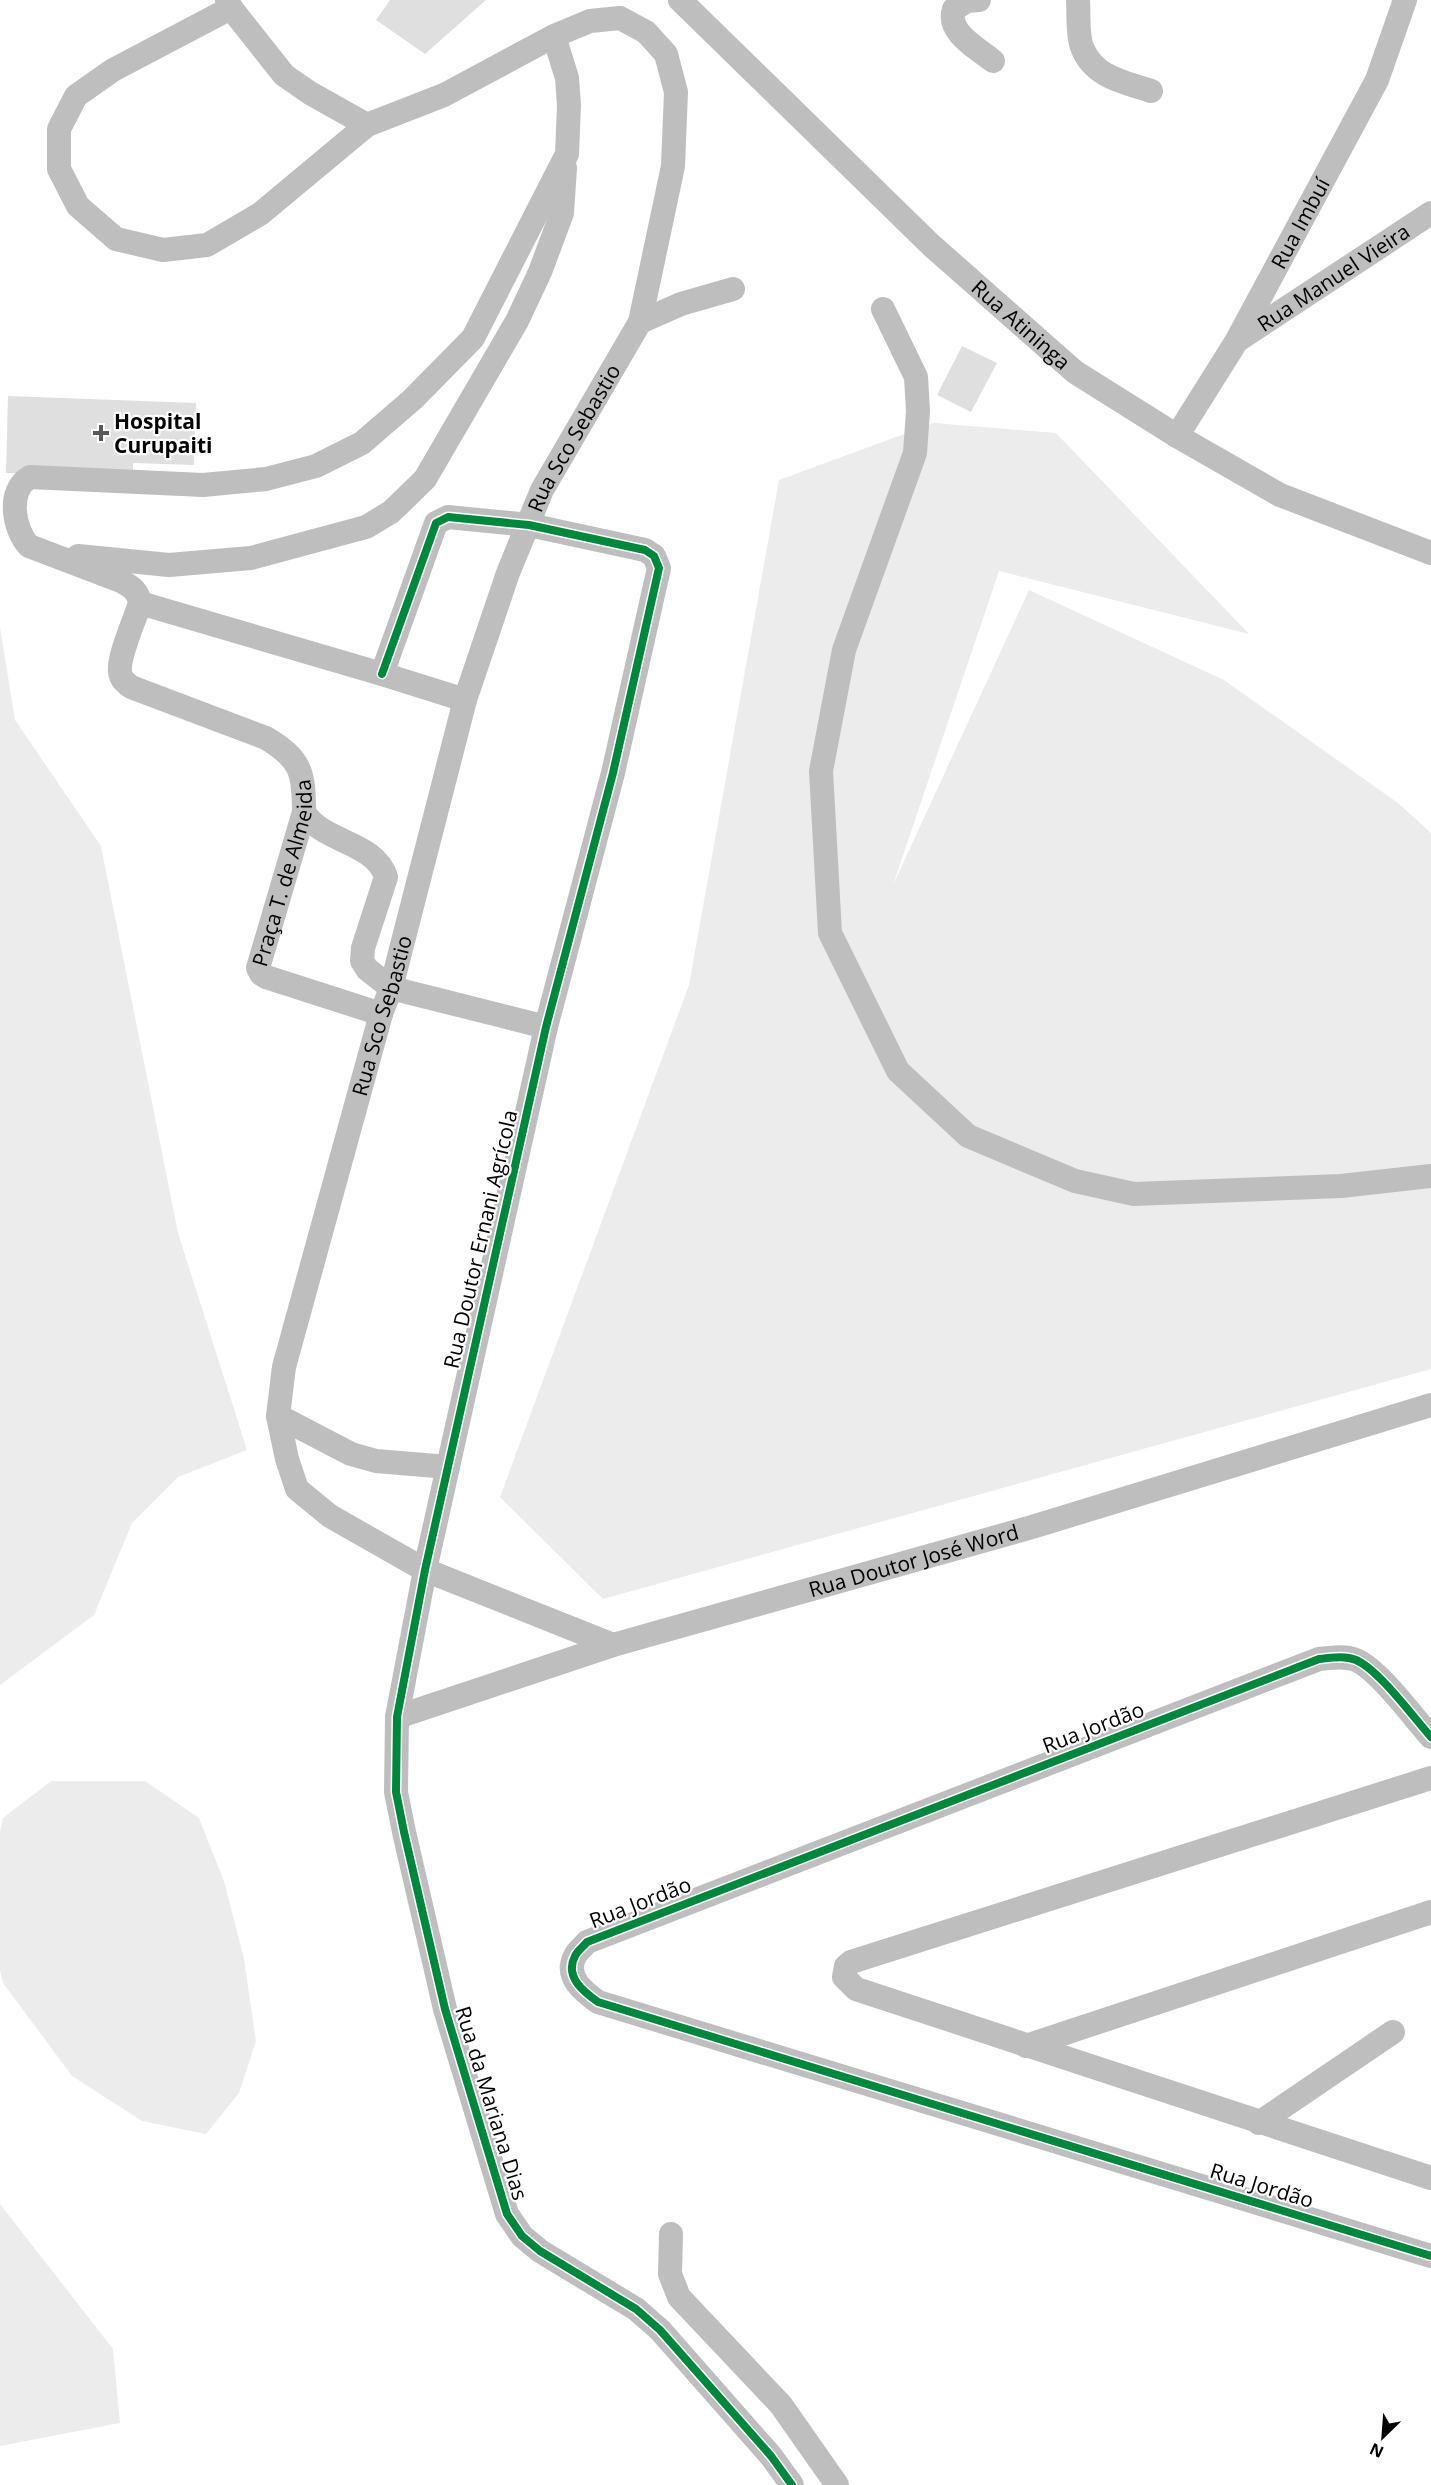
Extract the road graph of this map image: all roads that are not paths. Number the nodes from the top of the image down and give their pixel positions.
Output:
1 (680, 0) edge
2 (979, 0) edge
3 (1078, 0) edge
4 (1405, 0) edge
5 (229, 4) edge
6 (554, 36) junction
7 (993, 61) dead end
8 (1151, 90) dead end
9 (367, 125) junction
10 (567, 154) junction
11 (1431, 213) edge
12 (733, 289) dead end
13 (883, 309) dead end
14 (640, 322) junction
15 (1236, 342) junction
16 (1177, 436) junction
17 (529, 525) junction
18 (40, 552) junction
19 (1431, 553) edge
20 (140, 603) junction
21 (382, 674) junction
22 (465, 700) junction
23 (304, 812) junction
24 (391, 988) junction
25 (381, 1014) junction
26 (546, 1027) junction
27 (1431, 1176) edge
28 (1431, 1406) edge
29 (278, 1416) junction
30 (448, 1467) junction
31 (425, 1570) junction
32 (613, 1645) junction
33 (397, 1717) junction
34 (1431, 1737) edge
35 (1431, 1778) edge
36 (1431, 1912) edge
37 (1393, 2032) dead end
38 (1026, 2046) junction
39 (1259, 2122) junction
40 (1431, 2178) edge
41 (671, 2234) dead end
42 (1431, 2256) edge
43 (792, 2485) edge
44 (837, 2485) edge

1 - 16 street, Rua Atininga
2 - 7 street
3 - 8 street
4 - 15 street, Rua Imbuí
5 - 9 street
5 - 9 street, Rua Sco Sebastio
6 - 9 street, Rua Sco Sebastio
6 - 10 street
6 - 14 street, Rua Sco Sebastio
10 - 18 street
10 - 18 street
11 - 15 street, Rua Manuel Vieira
12 - 14 street
13 - 27 street
14 - 17 street, Rua Sco Sebastio
15 - 16 street, Rua Imbuí
16 - 19 street, Rua Atininga
17 - 21 street
17 - 22 street, Rua Sco Sebastio
17 - 26 street, Rua Doutor Ernani Agrícola
18 - 20 street
20 - 21 street
20 - 23 street, Praça T. de Almeida
21 - 22 street
22 - 24 street, Rua Sco Sebastio
23 - 24 street
23 - 25 street, Praça T. de Almeida
24 - 25 street, Rua Sco Sebastio
24 - 26 street
25 - 29 street, Rua Sco Sebastio
26 - 30 street, Rua Doutor Ernani Agrícola
28 - 32 street, Rua Doutor José Word
29 - 30 street
29 - 31 street, Rua Sco Sebastio
30 - 31 street, Rua Doutor Ernani Agrícola
31 - 32 street, Rua Sco Sebastio
31 - 33 street, Rua Doutor Ernani Agrícola
32 - 33 street, Rua Doutor José Word
33 - 43 street, Rua da Mariana Dias
34 - 42 street, Rua Jordão
35 - 38 street
36 - 38 street
37 - 39 street
38 - 39 street
39 - 40 street
41 - 44 street

